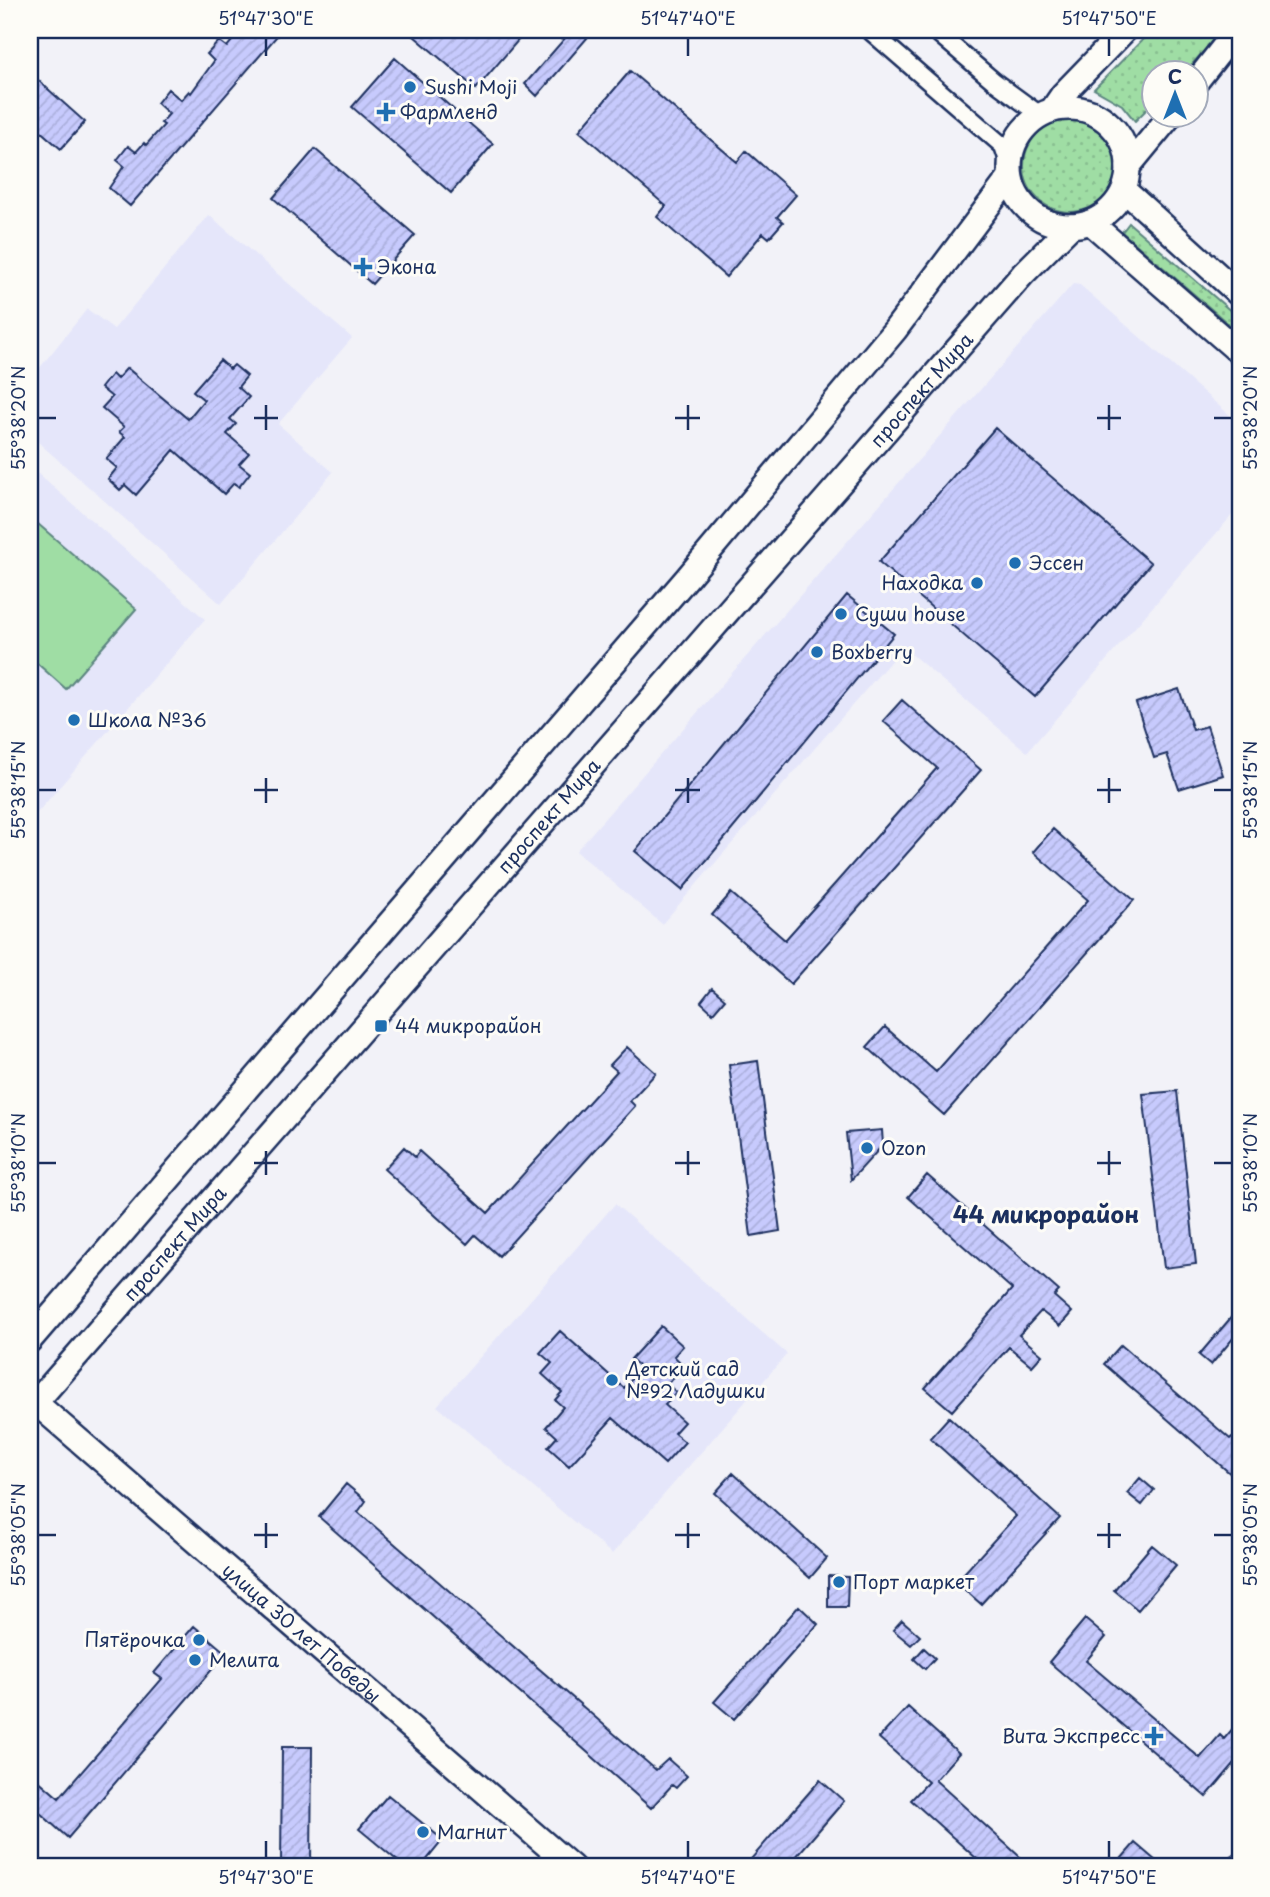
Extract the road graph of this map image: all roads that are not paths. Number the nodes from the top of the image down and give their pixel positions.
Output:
1 (869, 30) edge
2 (934, 30) edge
3 (1125, 30) edge
4 (1237, 30) edge
5 (1210, 64) edge
6 (1046, 113) junction
7 (1160, 130) edge
8 (1010, 171) junction
9 (1126, 178) junction
10 (1080, 224) junction
11 (1240, 295) edge
12 (1240, 353) edge
13 (30, 1340) edge
14 (32, 1403) edge
15 (572, 1867) edge

1 - 8 street
2 - 6 street
3 - 6 street
4 - 5 street
6 - 8 street
6 - 9 street
7 - 9 street
8 - 10 street
8 - 13 street
9 - 10 street
9 - 11 street
10 - 12 street
10 - 14 street, проспект Мира
14 - 15 street, улица 30 лет Победы

